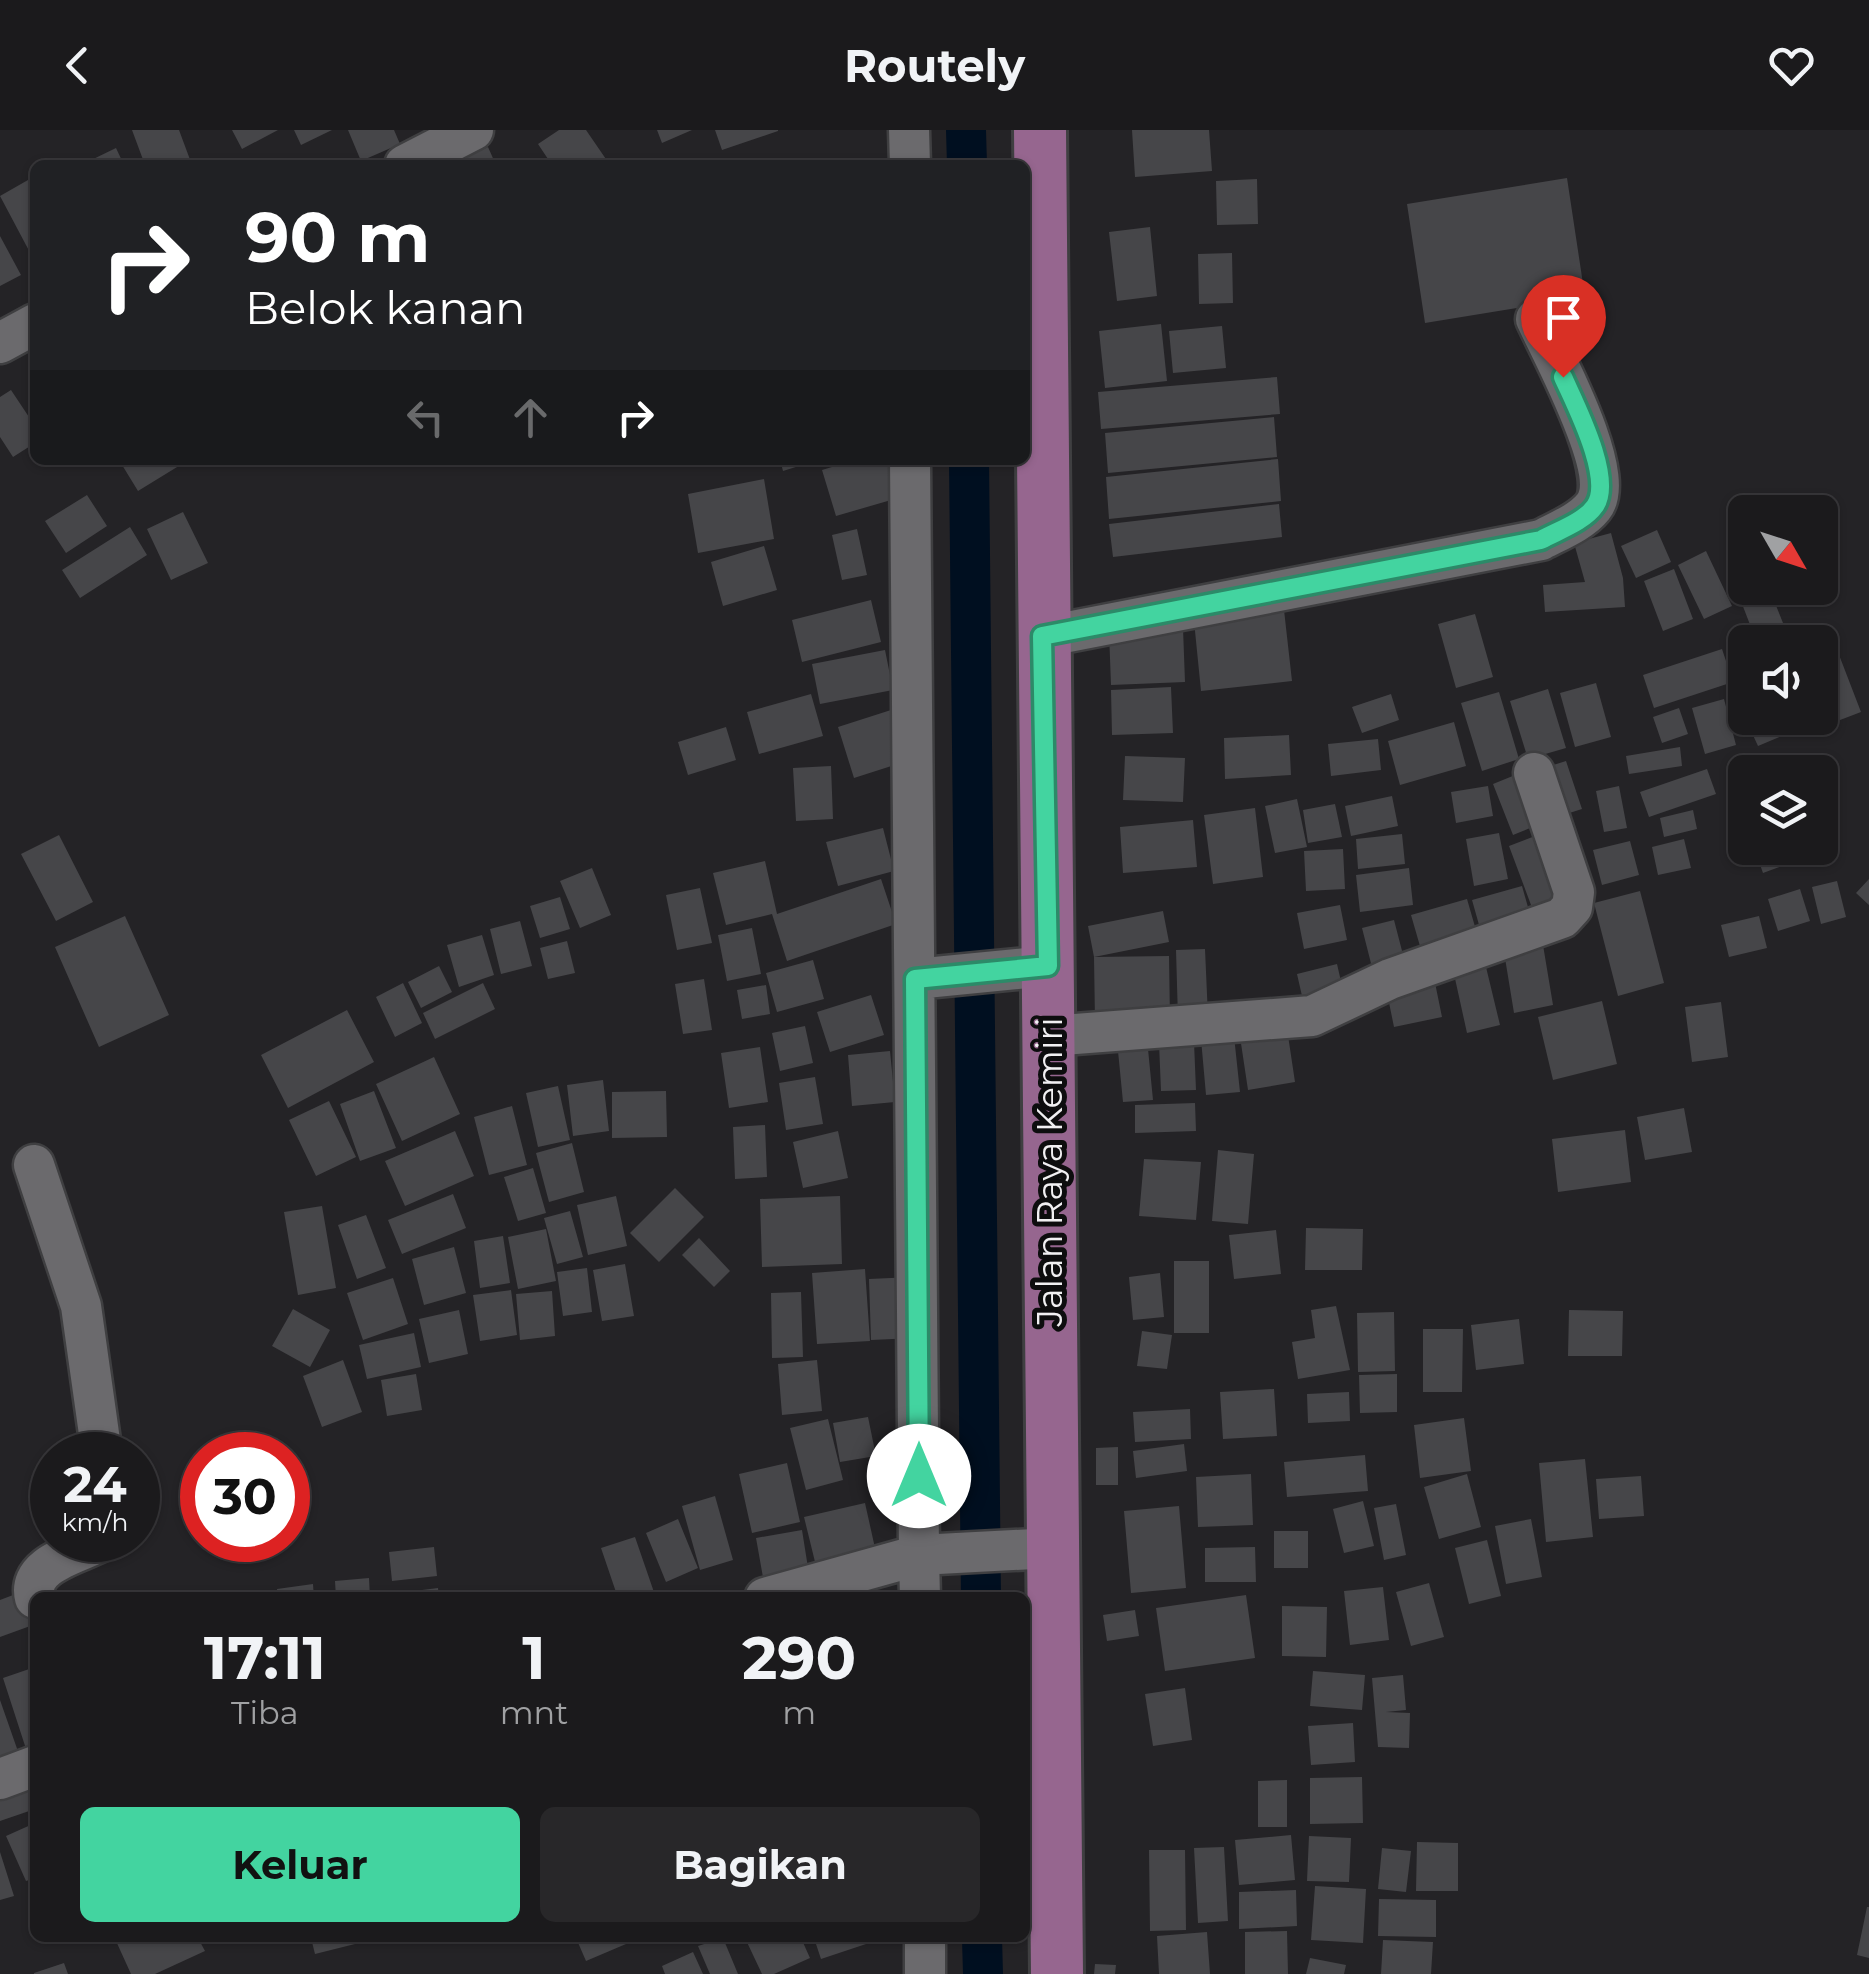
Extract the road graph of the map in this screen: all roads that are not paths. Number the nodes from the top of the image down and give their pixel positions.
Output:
1 (473, 130) edge
2 (909, 130) edge
3 (1040, 130) edge
4 (414, 150) edge
5 (910, 160) edge
6 (1536, 319) dead end
7 (30, 327) edge
8 (0, 343) edge
9 (910, 465) edge
10 (1042, 636) junction
11 (1534, 772) dead end
12 (1033, 969) junction
13 (920, 979) junction
14 (1049, 1036) junction
15 (34, 1165) dead end
16 (99, 1432) edge
17 (1037, 1549) junction
18 (926, 1554) junction
19 (61, 1562) edge
20 (35, 1592) edge
21 (787, 1592) edge
22 (921, 1592) edge
23 (30, 1768) edge
24 (0, 1779) edge
25 (924, 1942) edge
26 (925, 1974) edge
27 (1056, 1974) edge

1 - 4 street
2 - 5 street
3 - 10 main road, Jalan Raya Kemiri
6 - 10 street
7 - 8 street
9 - 13 street
10 - 12 main road, Jalan Raya Kemiri
11 - 14 street
12 - 13 street
12 - 14 main road, Jalan Raya Kemiri
13 - 18 street
14 - 17 main road, Jalan Raya Kemiri
15 - 16 street
17 - 18 street
17 - 27 main road, Jalan Raya Kemiri
18 - 21 street
18 - 22 street
19 - 20 street
23 - 24 street
25 - 26 street

